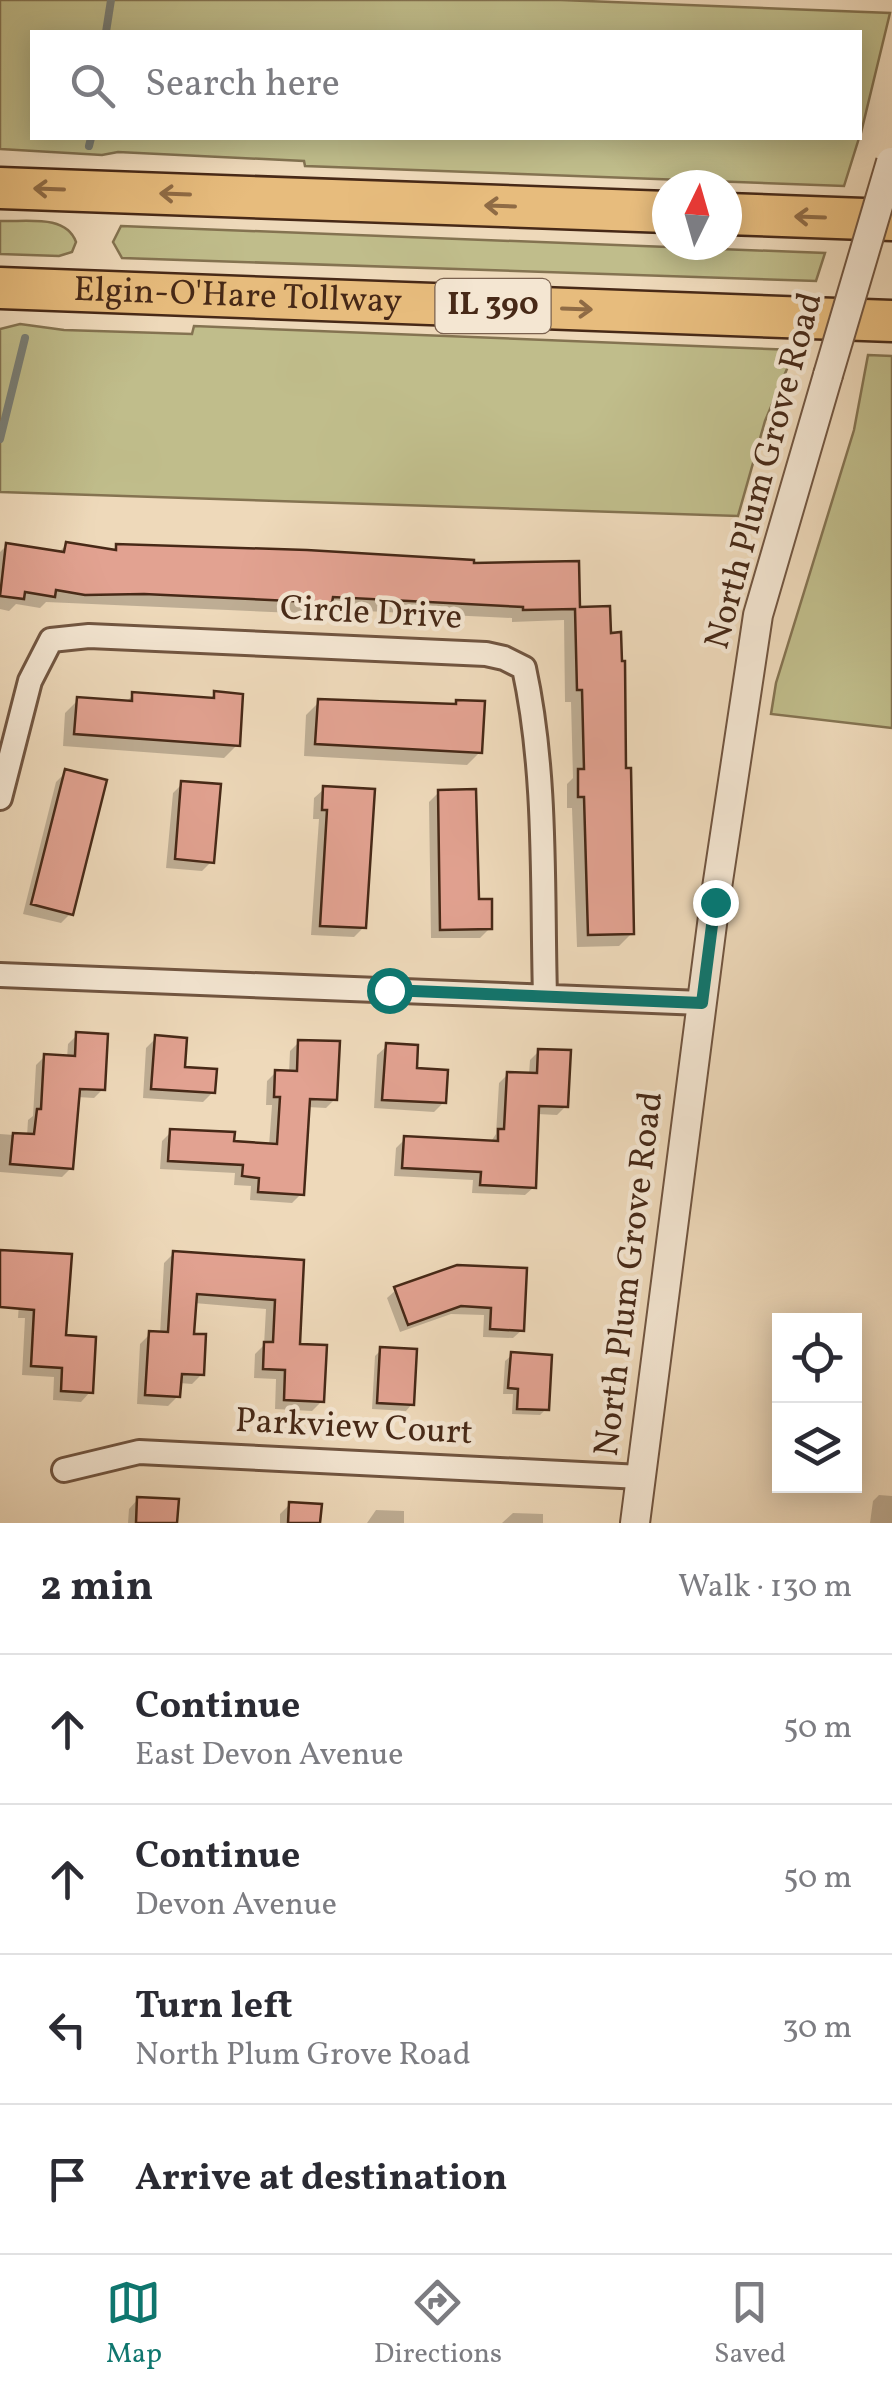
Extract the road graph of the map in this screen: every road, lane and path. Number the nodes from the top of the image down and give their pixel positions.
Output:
1 (891, 160) edge
2 (0, 188) edge
3 (652, 211) edge
4 (742, 215) edge
5 (892, 220) edge
6 (0, 288) edge
7 (892, 322) edge
8 (0, 798) edge
9 (0, 975) edge
10 (545, 996) junction
11 (702, 1003) junction
12 (64, 1470) dead end
13 (642, 1477) junction
14 (636, 1523) edge

1 - 11 street, North Plum Grove Road, bridge
3 -> 2 highway
5 -> 4 highway
6 -> 7 highway, Elgin-O'Hare Tollway / IL 390
8 - 10 street, Circle Drive
9 - 10 street
10 - 11 street
11 - 13 street, North Plum Grove Road
12 - 13 street, Parkview Court
13 - 14 street, North Plum Grove Road

